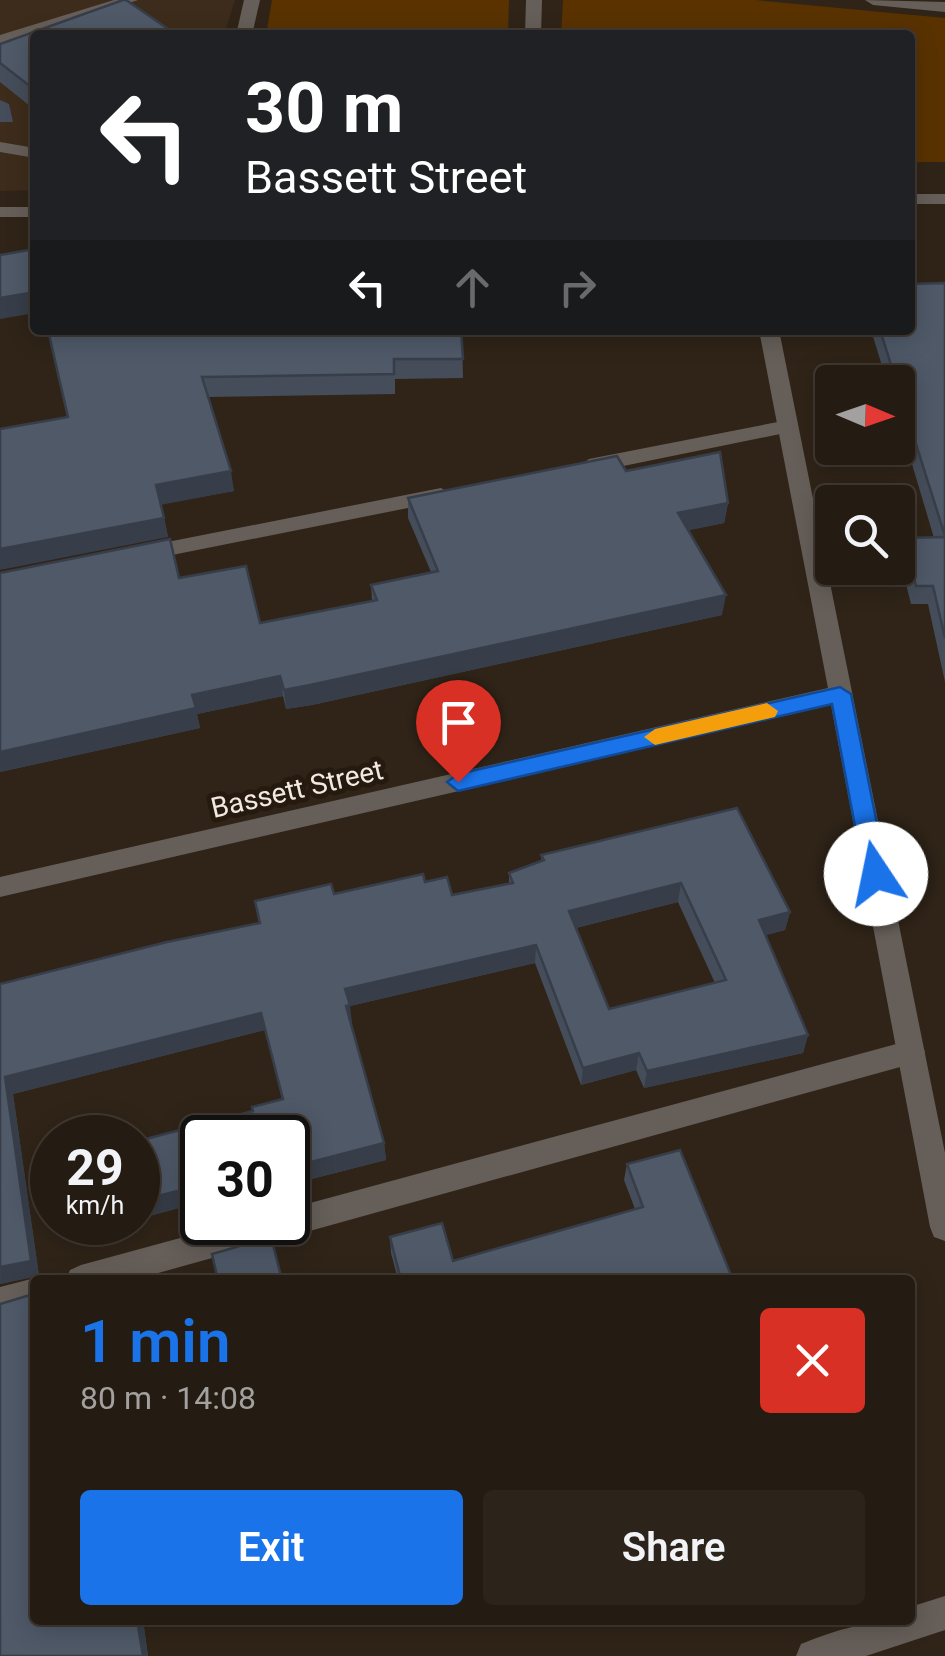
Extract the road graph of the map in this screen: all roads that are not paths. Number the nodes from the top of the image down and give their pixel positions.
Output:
1 (130, 0) edge
2 (252, 0) edge
3 (534, 0) edge
4 (873, 0) edge
5 (945, 7) edge
6 (32, 30) edge
7 (245, 30) edge
8 (533, 30) edge
9 (30, 31) edge
10 (0, 40) edge
11 (945, 199) edge
12 (915, 200) edge
13 (0, 212) edge
14 (30, 212) edge
15 (770, 335) edge
16 (788, 426) junction
17 (576, 468) edge
18 (461, 491) edge
19 (115, 559) edge
20 (840, 694) junction
21 (0, 888) edge
22 (911, 1052) junction
23 (945, 1226) edge
24 (99, 1275) edge
25 (30, 1293) edge
26 (0, 1302) edge
27 (945, 1613) edge
28 (915, 1623) edge
29 (908, 1625) edge
30 (813, 1656) edge

1 - 6 street
2 - 7 street
3 - 8 street
4 - 5 street
9 - 10 street
11 - 12 street
13 - 14 street
15 - 16 street
16 - 17 street
16 - 20 street
18 - 19 street
20 - 21 street, Bassett Street
20 - 22 street
22 - 23 street
22 - 24 street
25 - 26 street
27 - 28 street
29 - 30 street

